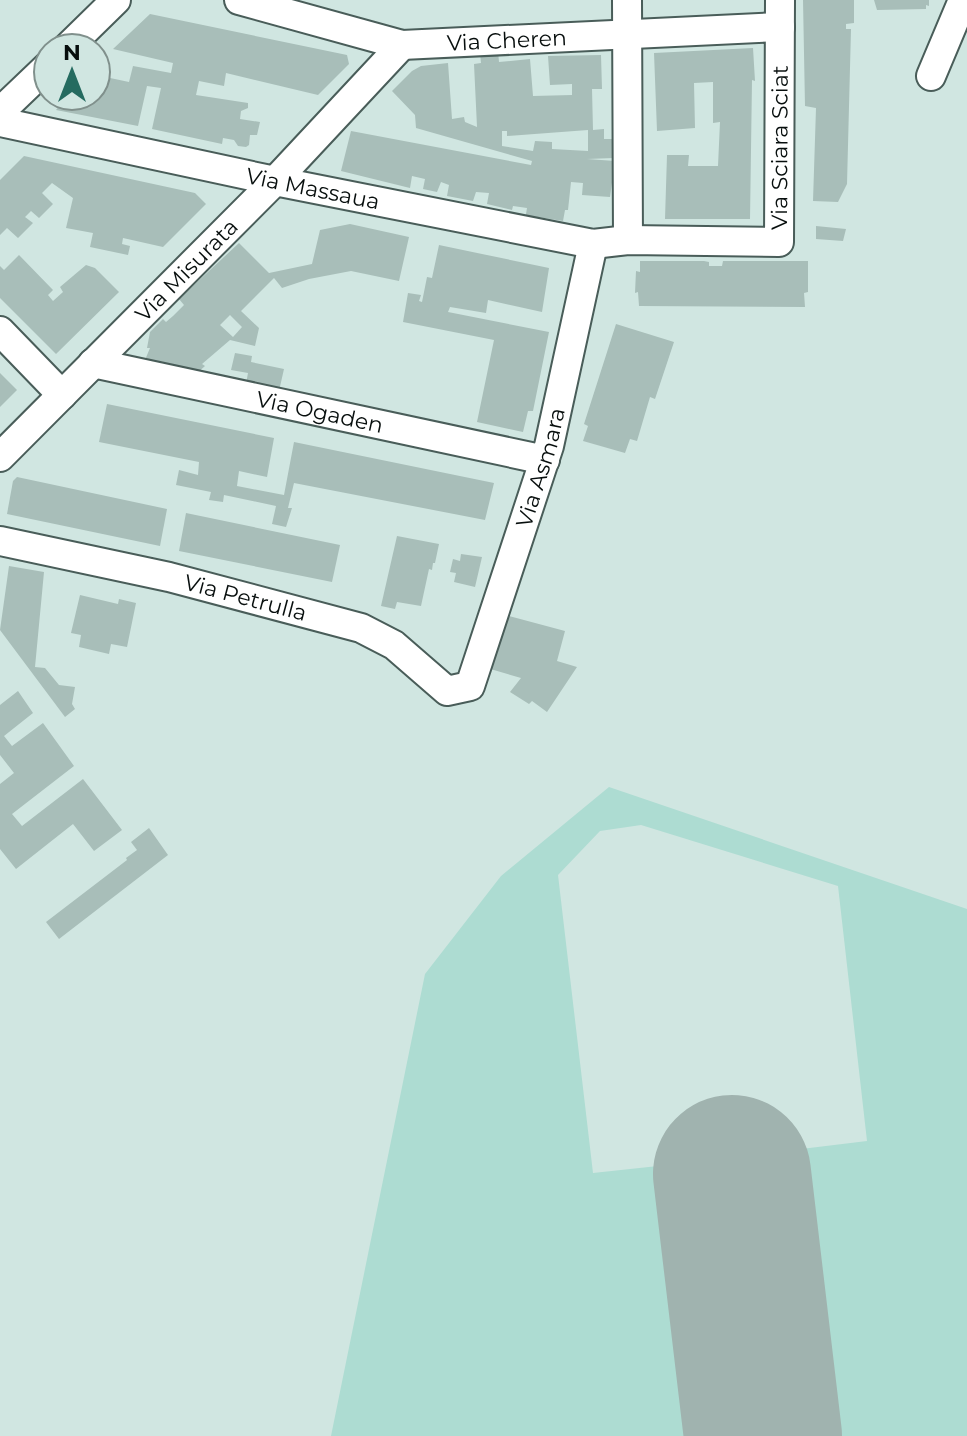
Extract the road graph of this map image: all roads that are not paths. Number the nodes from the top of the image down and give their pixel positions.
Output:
1 (116, 0) edge
2 (239, 0) edge
3 (627, 0) edge
4 (963, 0) edge
5 (780, 14) edge
6 (83, 32) edge
7 (627, 35) junction
8 (402, 45) junction
9 (931, 76) dead end
10 (32, 81) edge
11 (0, 112) edge
12 (0, 122) edge
13 (275, 181) junction
14 (628, 240) junction
15 (593, 244) junction
16 (0, 331) edge
17 (93, 363) junction
18 (62, 395) junction
19 (0, 457) edge
20 (545, 460) junction
21 (0, 541) edge
22 (470, 686) joint

1 - 6 street
2 - 8 street, Via Cheren
3 - 7 street
4 - 9 street
5 - 7 street, Via Cheren
5 - 14 street, Via Sciara Sciat
7 - 8 street, Via Cheren
7 - 14 street
8 - 13 street, Via Misurata
10 - 11 street
12 - 13 street, Via Massaua
13 - 15 street, Via Massaua
13 - 17 street, Via Misurata
14 - 15 street, Via Massaua
15 - 20 street, Via Asmara
16 - 18 street
17 - 18 street, Via Misurata
17 - 20 street, Via Ogaden
18 - 19 street, Via Misurata
20 - 22 street, Via Asmara
21 - 22 street, Via Petrulla

